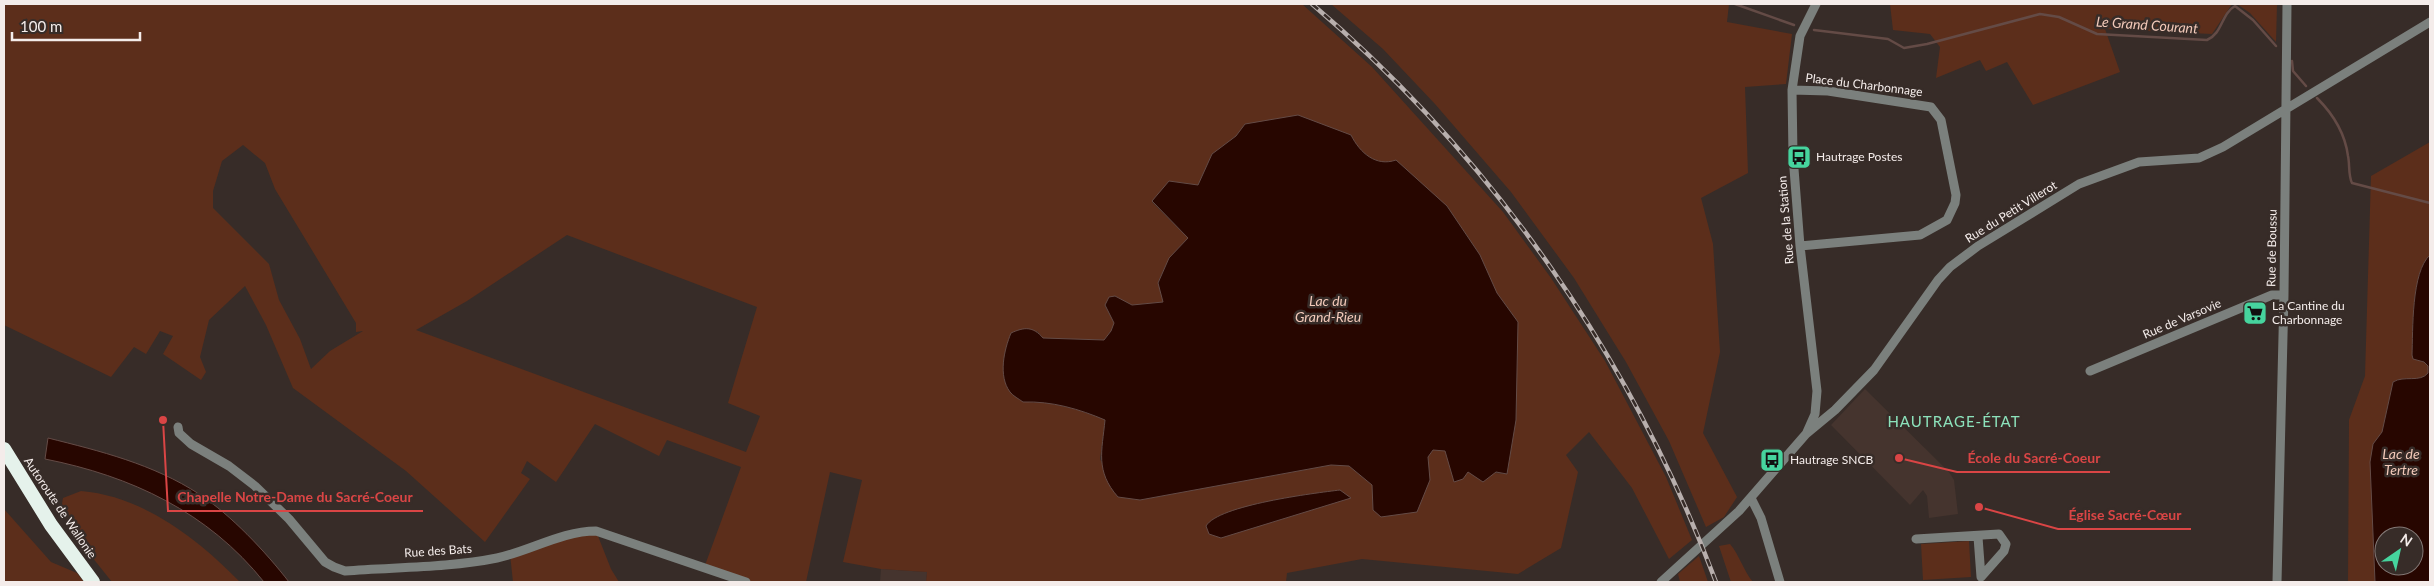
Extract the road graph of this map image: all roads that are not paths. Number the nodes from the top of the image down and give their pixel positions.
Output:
1 (1816, 4) edge
2 (2287, 4) edge
3 (2430, 22) edge
4 (1792, 90) junction
5 (2286, 109) junction
6 (1800, 246) junction
7 (2284, 295) junction
8 (2090, 371) dead end
9 (178, 426) dead end
10 (1806, 434) junction
11 (4, 449) edge
12 (1751, 498) junction
13 (1978, 537) junction
14 (1916, 539) dead end
15 (1981, 580) edge
16 (93, 582) edge
17 (746, 582) edge
18 (1661, 582) edge
19 (1780, 582) edge
20 (2277, 582) edge

1 - 4 street, Rue de la Station
2 - 5 street, Rue de Boussu
3 - 5 street, Rue du Petit Villerot
4 - 6 street, Rue de la Station
4 - 6 street, Place du Charbonnage
5 - 7 street, Rue de Boussu
5 - 10 street, Rue du Petit Villerot
6 - 10 street, Rue de la Station
7 - 8 street, Rue de Varsovie
7 - 20 street, Rue de Boussu
9 - 17 street, Rue des Bats
10 - 12 street, Rue du Petit Villerot
11 - 16 highway, Autoroute de Wallonie
12 - 18 street, Rue du Petit Villerot
12 - 19 street
13 - 14 street
13 - 15 street
13 - 15 street

